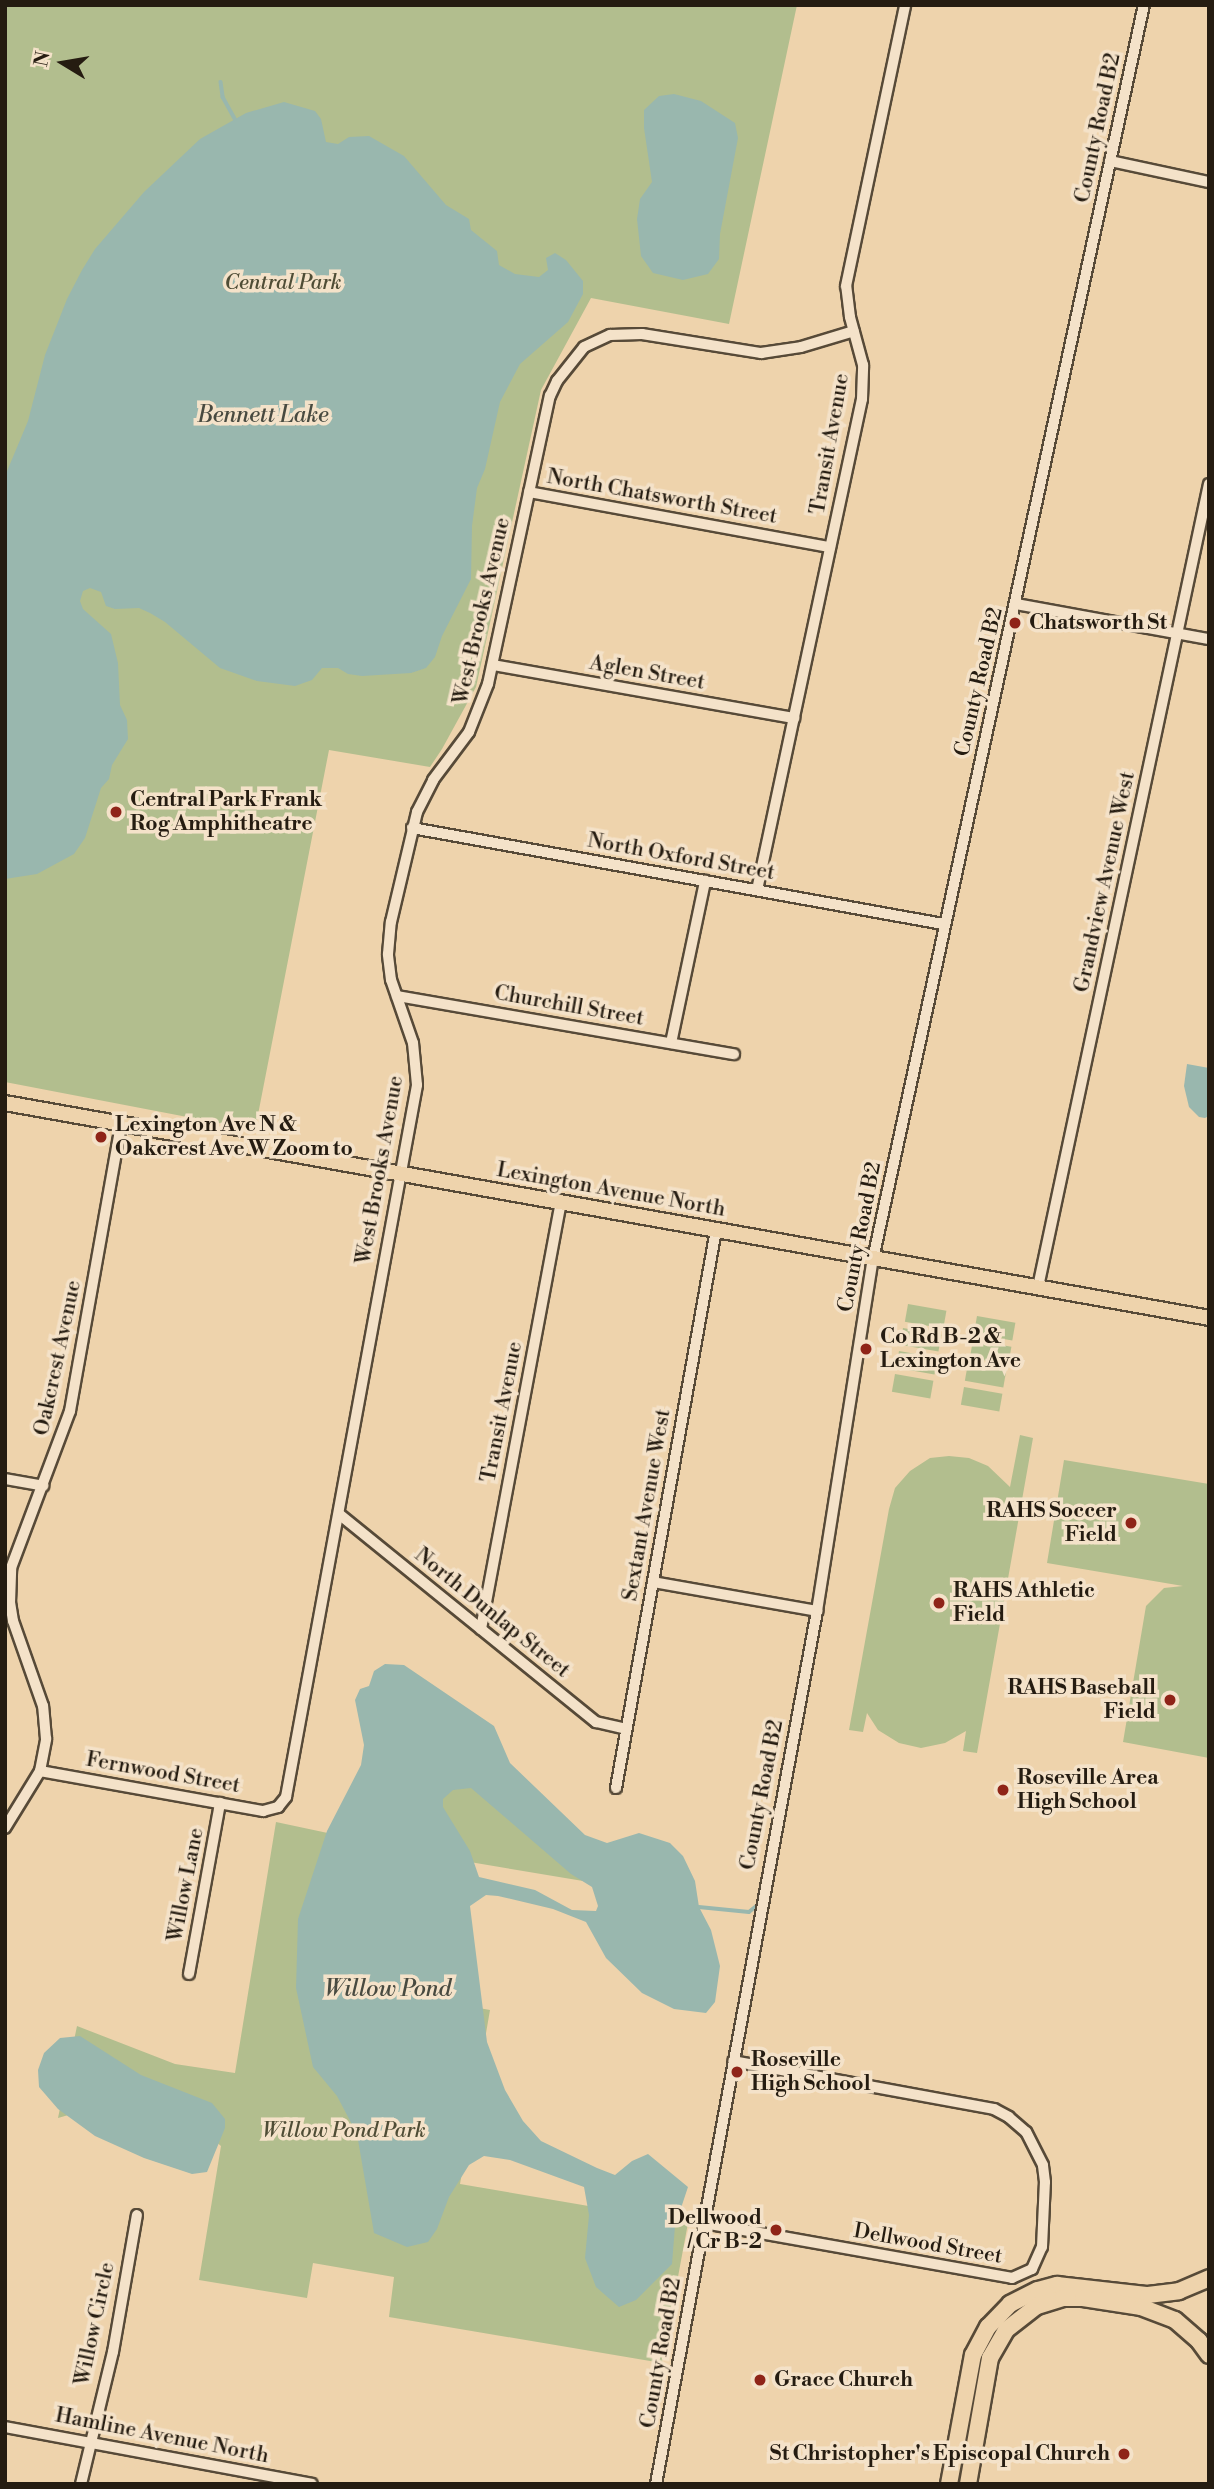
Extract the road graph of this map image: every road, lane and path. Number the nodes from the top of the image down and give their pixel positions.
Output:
1 (905, 5) edge
2 (1144, 5) edge
3 (1111, 161) junction
4 (1209, 182) edge
5 (854, 331) junction
6 (1209, 484) edge
7 (528, 492) junction
8 (830, 547) junction
9 (1016, 604) junction
10 (1177, 634) junction
11 (1209, 639) edge
12 (493, 665) junction
13 (794, 718) junction
14 (412, 828) junction
15 (705, 881) junction
16 (757, 890) junction
17 (943, 924) junction
18 (397, 996) junction
19 (671, 1042) junction
20 (734, 1055) dead end
21 (5, 1103) edge
22 (121, 1125) junction
23 (398, 1173) junction
24 (561, 1202) junction
25 (716, 1230) junction
26 (873, 1259) junction
27 (1038, 1287) junction
28 (1209, 1318) edge
29 (5, 1479) edge
30 (43, 1486) junction
31 (339, 1514) junction
32 (653, 1582) junction
33 (817, 1611) junction
34 (481, 1629) junction
35 (626, 1729) junction
36 (40, 1771) junction
37 (616, 1788) dead end
38 (220, 1803) junction
39 (278, 1807) joint
40 (5, 1828) edge
41 (189, 1975) dead end
42 (733, 2061) junction
43 (137, 2215) dead end
44 (704, 2223) junction
45 (1209, 2278) edge
46 (1209, 2355) edge
47 (5, 2427) edge
48 (89, 2442) junction
49 (81, 2484) edge
50 (312, 2484) edge
51 (656, 2484) edge
52 (949, 2484) edge
53 (968, 2484) edge

1 - 5 street, Transit Avenue
2 - 3 street, County Road B2
3 - 4 street
3 - 9 street, County Road B2
5 - 7 street, West Brooks Avenue
5 - 8 street, Transit Avenue
6 - 10 street, Grandview Avenue West
7 - 8 street, North Chatsworth Street
7 - 12 street, West Brooks Avenue
8 - 13 street, Transit Avenue
9 - 10 street
9 - 17 street, County Road B2
10 - 11 street
10 - 27 street, Grandview Avenue West
12 - 13 street, Aglen Street
12 - 14 street, West Brooks Avenue
13 - 16 street, Transit Avenue
14 - 15 street, North Oxford Street
14 - 18 street, West Brooks Avenue
15 - 16 street, North Oxford Street
15 - 19 street
16 - 17 street, North Oxford Street
17 - 26 street, County Road B2
18 - 19 street, Churchill Street
18 - 23 street, West Brooks Avenue
19 - 20 street, Churchill Street
21 - 22 main road, Lexington Avenue North
22 - 23 main road, Lexington Avenue North
22 - 30 street, Oakcrest Avenue
23 - 24 main road, Lexington Avenue North
23 - 31 street, West Brooks Avenue
24 - 25 main road, Lexington Avenue North
24 - 34 street, Transit Avenue
25 - 26 main road, Lexington Avenue North
25 - 32 street, Sextant Avenue West
26 - 27 main road, Lexington Avenue North
26 - 33 street, County Road B2
27 - 28 main road, Lexington Avenue North
29 - 30 street
30 - 36 street, Oakcrest Avenue
31 - 34 street, North Dunlap Street
31 - 39 street, West Brooks Avenue
32 - 33 street
32 - 35 street, Sextant Avenue West
33 - 42 street, County Road B2
34 - 35 street, North Dunlap Street
35 - 37 street, Sextant Avenue West
36 - 38 street, Fernwood Street
36 - 40 street, Oakcrest Avenue
38 - 39 street, Fernwood Street
38 - 41 street, Willow Lane
42 - 44 street, County Road B2
42 - 44 street, Dellwood Street
43 - 48 street, Willow Circle
44 - 51 street, County Road B2
45 - 52 highway
46 - 53 highway
47 - 48 street, Hamline Avenue North
48 - 49 street
48 - 50 street, Hamline Avenue North

